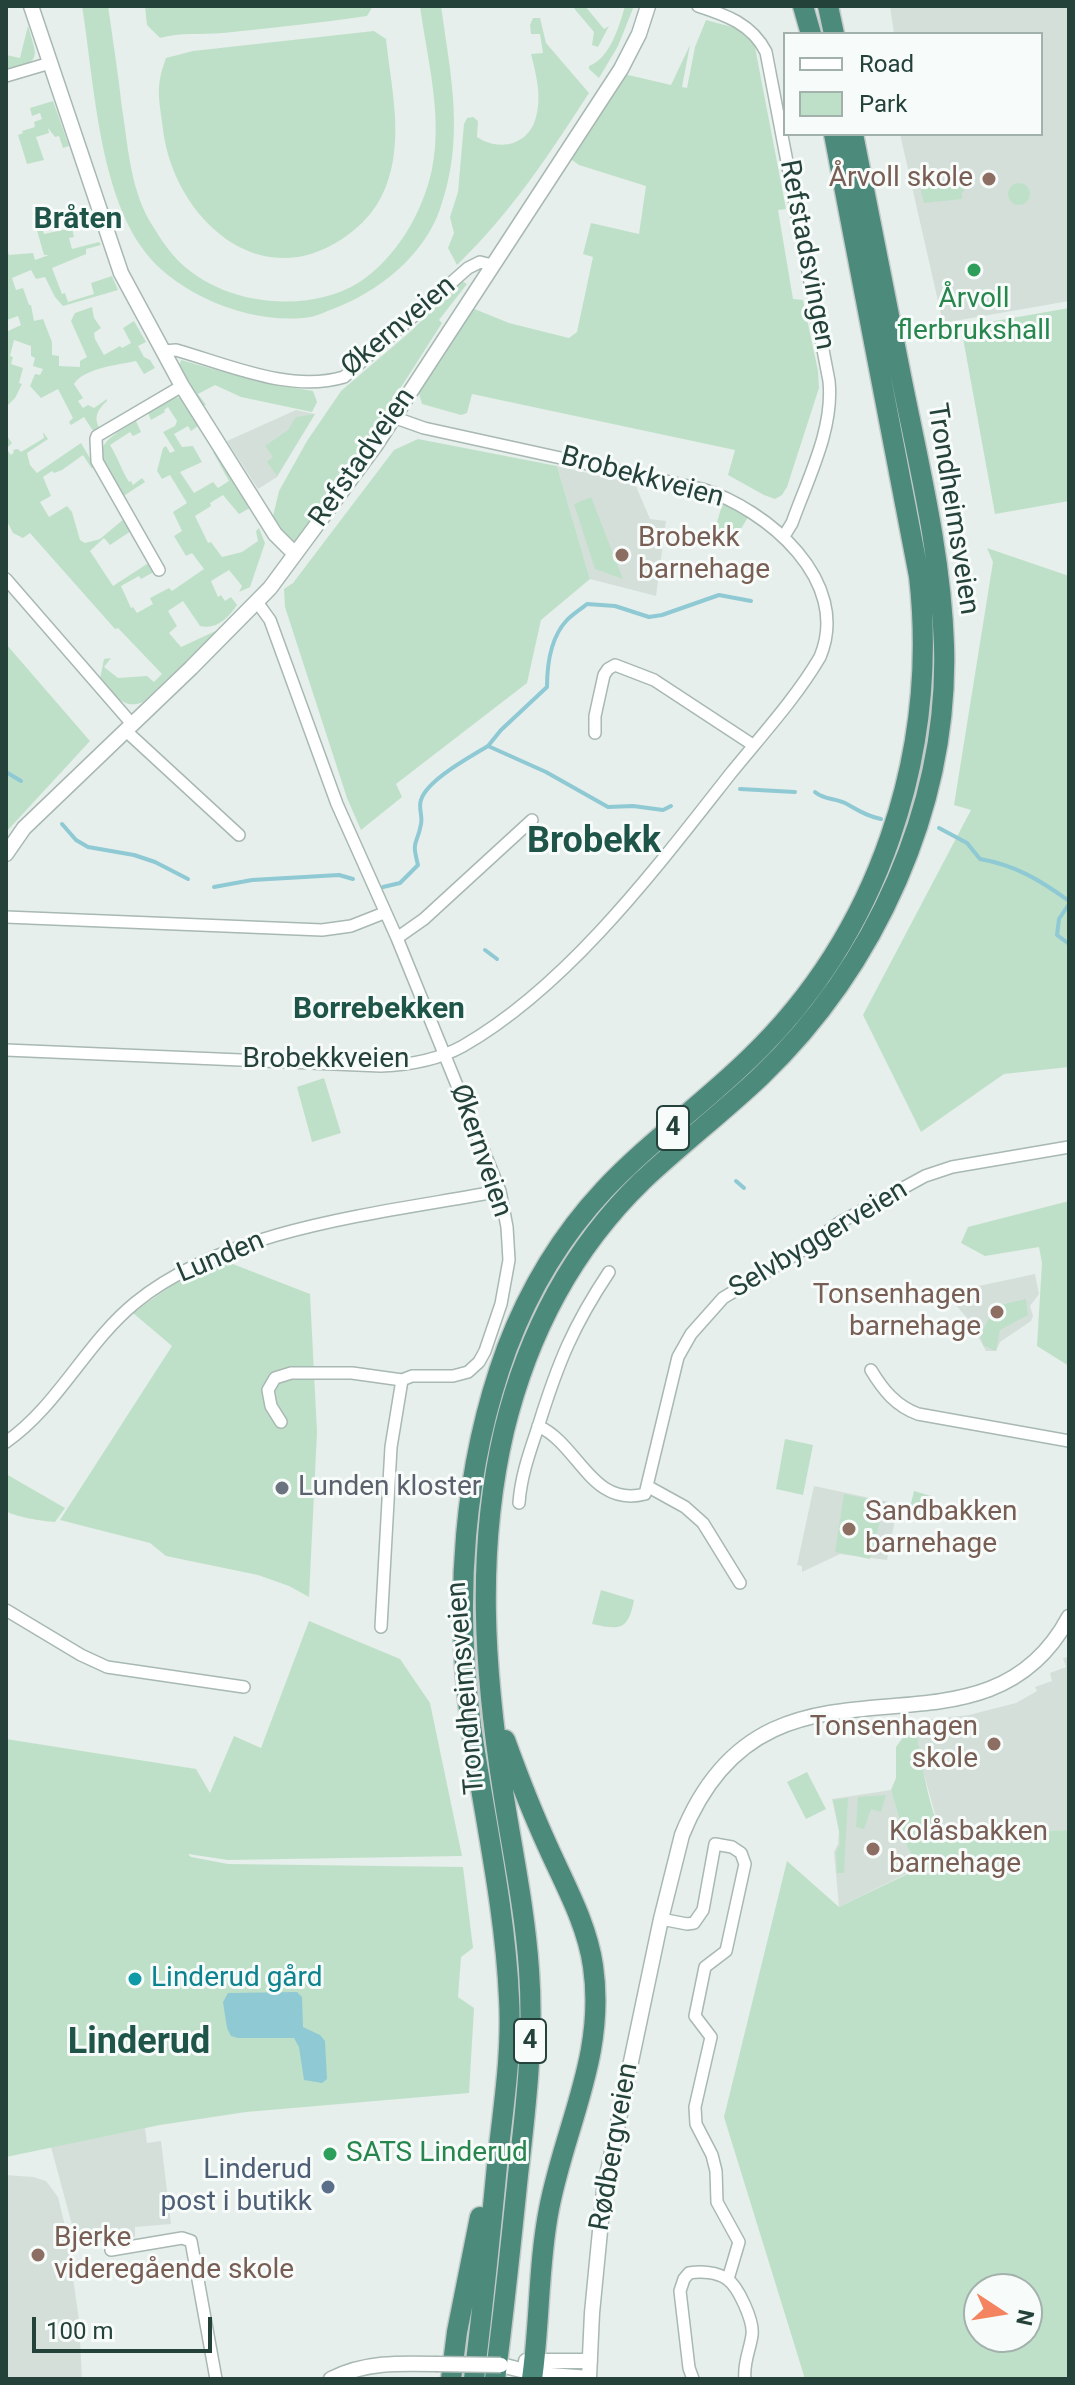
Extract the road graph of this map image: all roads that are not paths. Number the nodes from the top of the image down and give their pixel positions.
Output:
1 (31, 6) edge
2 (648, 6) edge
3 (698, 6) edge
4 (803, 6) edge
5 (810, 6) edge
6 (830, 6) edge
7 (812, 32) edge
8 (813, 32) edge
9 (834, 32) edge
10 (50, 63) junction
11 (6, 76) edge
12 (834, 136) edge
13 (853, 136) edge
14 (492, 265) junction
15 (163, 351) junction
16 (182, 386) junction
17 (393, 417) junction
18 (784, 536) junction
19 (295, 554) junction
20 (159, 570) dead end
21 (6, 579) edge
22 (257, 602) junction
23 (128, 727) junction
24 (595, 733) dead end
25 (753, 745) junction
26 (532, 820) dead end
27 (239, 835) dead end
28 (6, 854) edge
29 (384, 913) junction
30 (6, 917) edge
31 (397, 938) junction
32 (6, 1050) edge
33 (446, 1055) junction
34 (1069, 1147) edge
35 (500, 1191) junction
36 (609, 1272) dead end
37 (871, 1370) dead end
38 (402, 1380) junction
39 (281, 1422) dead end
40 (538, 1426) junction
41 (1069, 1441) edge
42 (6, 1442) edge
43 (647, 1486) junction
44 (519, 1503) dead end
45 (740, 1583) dead end
46 (6, 1610) edge
47 (1069, 1617) edge
48 (381, 1627) dead end
49 (244, 1687) dead end
50 (492, 1704) junction
51 (661, 1919) junction
52 (500, 2144) junction
53 (111, 2250) dead end
54 (728, 2279) junction
55 (590, 2361) junction
56 (527, 2368) edge
57 (498, 2372) edge
58 (589, 2378) edge
59 (216, 2379) edge
60 (331, 2379) edge
61 (451, 2379) edge
62 (474, 2379) edge
63 (693, 2379) edge
64 (745, 2379) edge

1 - 10 street
2 - 14 street, Refstadveien
3 - 18 street, Refstadsvingen
4 - 7 highway
5 - 8 highway
6 - 9 highway
10 - 11 street
10 - 15 street
12 - 52 highway, Trondheimsveien / 4
13 - 50 highway, Trondheimsveien / 4
14 - 15 street, Økernveien
14 - 17 street, Refstadveien
15 - 16 street
16 - 19 street
16 - 20 street
17 - 18 street, Brobekkveien
17 - 19 street, Refstadveien
18 - 25 street, Brobekkveien
19 - 22 street, Refstadveien
21 - 23 street
22 - 23 street, Refstadveien
22 - 29 street, Økernveien
23 - 27 street
23 - 28 street, Refstadveien
24 - 25 street
25 - 33 street, Brobekkveien
26 - 31 street
29 - 30 street
29 - 31 street, Økernveien
31 - 33 street, Økernveien
32 - 33 street, Brobekkveien
33 - 35 street, Økernveien
34 - 43 street, Selvbyggerveien
35 - 38 street, Økernveien
35 - 42 street, Lunden
36 - 40 street
37 - 41 street
38 - 39 street
38 - 48 street
40 - 43 street
40 - 44 street
43 - 45 street
46 - 49 street
47 - 51 street, Rødbergveien
50 - 56 highway
50 - 57 highway, Trondheimsveien / 4
51 - 54 street
51 - 55 street, Rødbergveien
52 - 61 highway
52 - 62 highway, Trondheimsveien / 4
53 - 59 street
54 - 63 street
54 - 64 street
55 - 56 street
55 - 58 street, Rødbergveien
56 - 57 street
56 - 58 street
57 - 60 street, bridge

